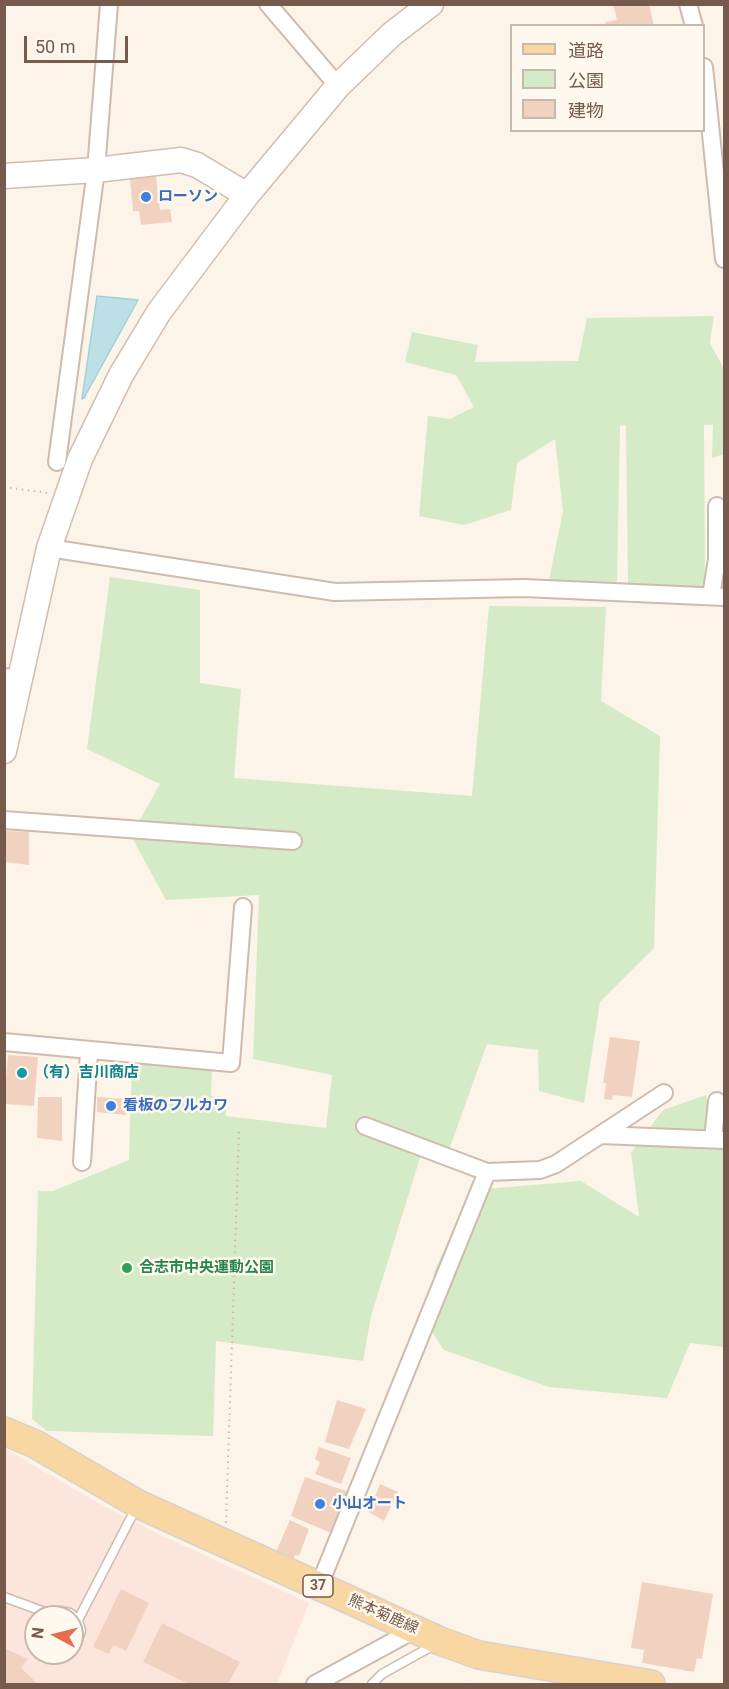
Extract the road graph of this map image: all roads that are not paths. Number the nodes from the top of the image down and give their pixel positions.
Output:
1 (109, 4) edge
2 (268, 4) edge
3 (431, 4) edge
4 (688, 4) edge
5 (693, 24) edge
6 (705, 74) edge
7 (339, 86) junction
8 (96, 170) junction
9 (4, 176) edge
10 (720, 181) edge
11 (247, 195) junction
12 (724, 259) edge
13 (57, 462) road end
14 (717, 506) dead end
15 (49, 548) junction
16 (718, 597) edge
17 (12, 678) edge
18 (4, 751) edge
19 (4, 820) edge
20 (293, 841) dead end
21 (243, 907) dead end
22 (4, 1042) edge
23 (89, 1052) junction
24 (664, 1093) dead end
25 (717, 1101) dead end
26 (365, 1126) dead end
27 (601, 1135) junction
28 (719, 1139) edge
29 (82, 1162) dead end
30 (487, 1172) junction
31 (4, 1431) edge
32 (138, 1504) junction
33 (319, 1586) junction
34 (4, 1597) edge
35 (24, 1605) edge
36 (84, 1608) edge
37 (416, 1629) junction
38 (440, 1641) junction
39 (611, 1681) edge
40 (315, 1684) edge
41 (372, 1684) edge
42 (651, 1684) edge

1 - 8 street
2 - 7 street
3 - 7 street
4 - 5 street
6 - 10 street
7 - 11 street
8 - 9 street
8 - 11 street
8 - 13 street
10 - 12 street
11 - 15 street
14 - 16 street
15 - 16 street
15 - 17 street
17 - 18 street
19 - 20 street
21 - 23 street
22 - 23 street
23 - 29 street
24 - 27 street
25 - 28 street
26 - 30 street
27 - 28 street
27 - 30 street
30 - 33 street
31 - 32 main road, 熊本菊鹿線 / 37
32 - 33 main road, 熊本菊鹿線 / 37
32 - 36 lane
33 - 37 main road, 熊本菊鹿線 / 37
34 - 35 lane
37 - 38 main road, 熊本菊鹿線 / 37
37 - 40 street
38 - 39 main road, 熊本菊鹿線 / 37
38 - 41 lane
39 - 42 main road, 熊本菊鹿線 / 37

